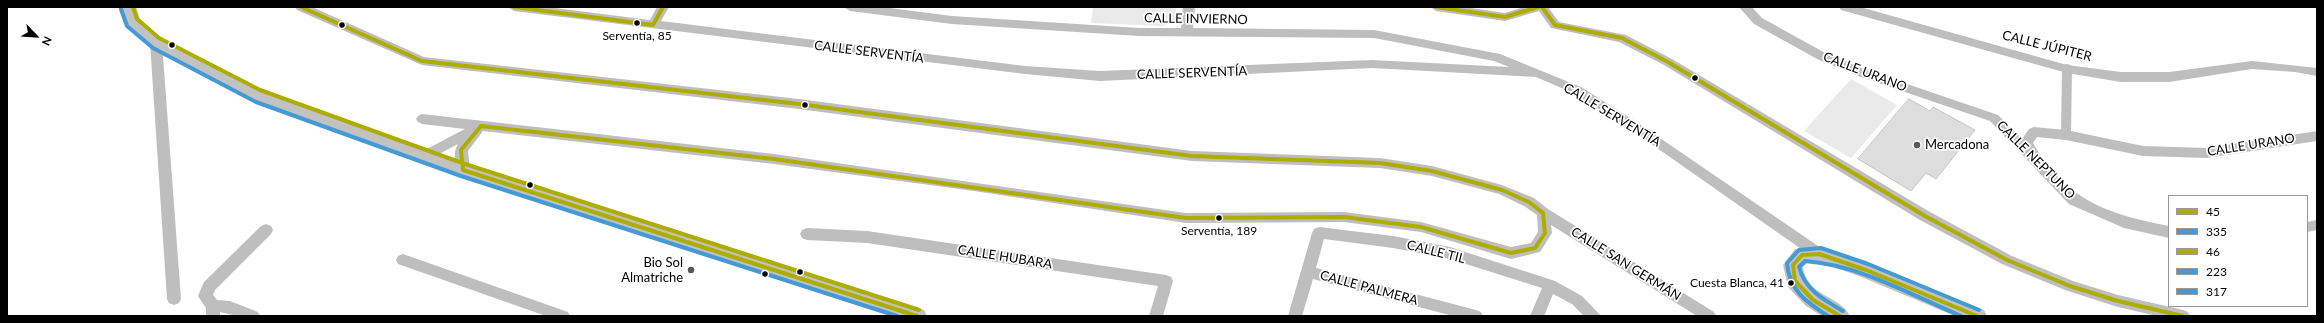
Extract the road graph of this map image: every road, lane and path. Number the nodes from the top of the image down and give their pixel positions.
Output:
1 (127, 7) edge
2 (301, 7) edge
3 (514, 7) edge
4 (663, 7) edge
5 (850, 7) edge
6 (1189, 7) edge
7 (1436, 7) edge
8 (1538, 7) edge
9 (1542, 7) edge
10 (1744, 7) edge
11 (1845, 7) edge
12 (653, 25) junction
13 (1186, 34) junction
14 (156, 43) junction
15 (2067, 69) junction
16 (2317, 72) edge
17 (1537, 73) junction
18 (1994, 118) joint
19 (422, 119) dead end
20 (481, 126) junction
21 (2066, 134) junction
22 (2317, 136) edge
23 (424, 157) junction
24 (2035, 159) junction
25 (463, 170) junction
26 (1543, 213) junction
27 (266, 230) dead end
28 (2168, 232) edge
29 (807, 234) dead end
30 (1819, 254) junction
31 (403, 260) dead end
32 (1308, 272) junction
33 (1550, 285) junction
34 (174, 299) dead end
35 (213, 311) edge
36 (253, 316) edge
37 (563, 316) edge
38 (918, 316) edge
39 (1156, 316) edge
40 (1295, 316) edge
41 (1476, 316) edge
42 (1537, 316) edge
43 (1594, 316) edge
44 (1709, 316) edge
45 (1840, 316) edge
46 (1977, 316) edge
47 (2183, 316) edge

1 - 14 main road
2 - 26 street
3 - 12 street, CALLE SERVENTÍA
4 - 12 street
5 - 13 street, CALLE INVIERNO
6 - 13 street
7 - 8 street
9 - 47 street
10 - 18 street, CALLE URANO
11 - 15 street, CALLE JÚPITER
12 - 17 street, CALLE SERVENTÍA
13 - 17 street, CALLE INVIERNO
14 - 23 main road
14 - 34 street
15 - 16 street, CALLE JÚPITER
15 - 21 street
17 - 30 street, CALLE SERVENTÍA
18 - 24 street, CALLE NEPTUNO
19 - 20 street
20 - 23 street
20 - 25 street
20 - 26 street
21 - 22 street, CALLE URANO
21 - 24 street, CALLE URANO
23 - 25 main road
24 - 28 street, CALLE NEPTUNO
25 - 38 main road
26 - 44 street, CALLE SAN GERMÁN
27 - 35 street
29 - 39 street, CALLE HUBARA
30 - 45 main road
30 - 46 main road
31 - 37 street
32 - 33 street, CALLE TIL
32 - 40 street
32 - 41 street, CALLE PALMERA
33 - 42 street
33 - 43 street, CALLE TIL
35 - 36 street

